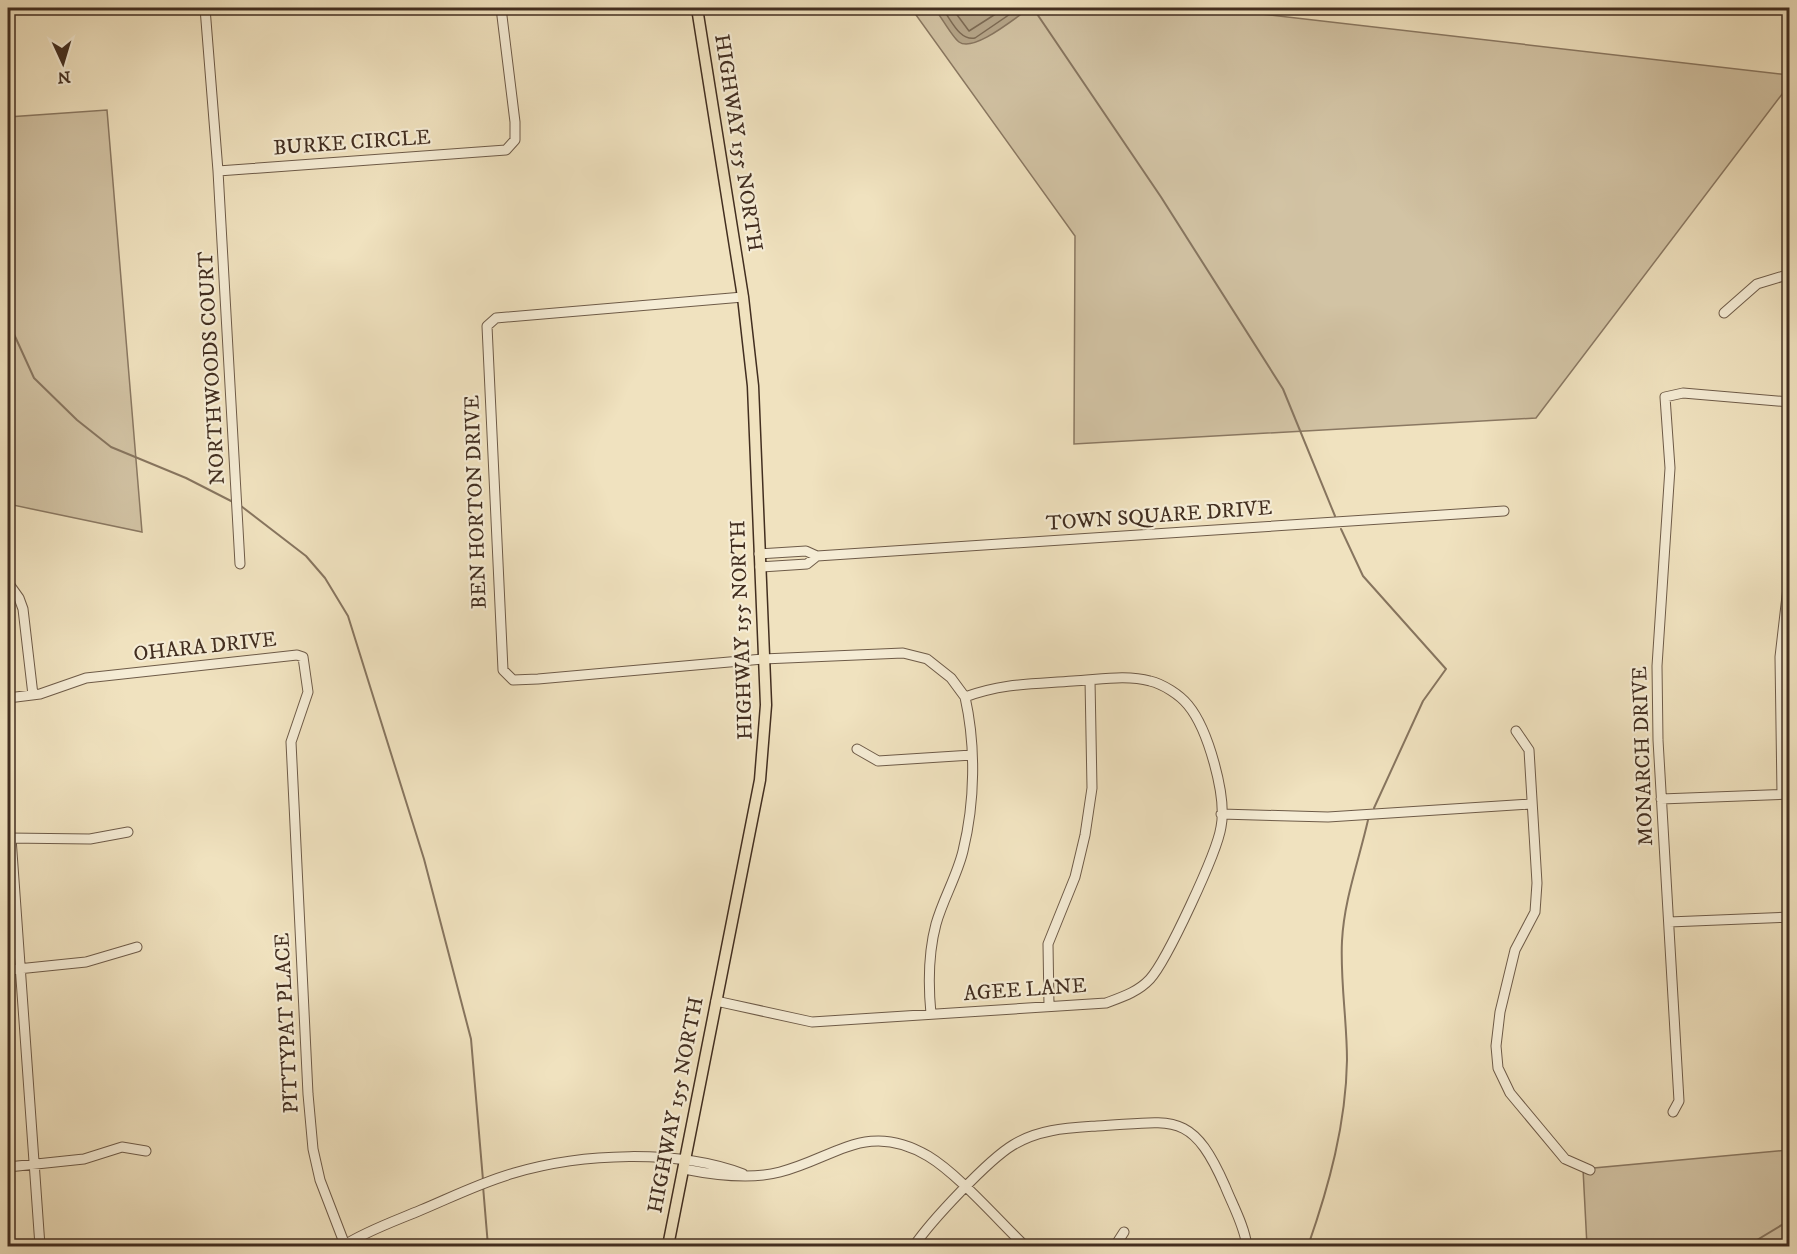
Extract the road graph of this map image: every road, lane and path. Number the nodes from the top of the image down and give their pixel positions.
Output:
1 (205, 8) edge
2 (501, 8) edge
3 (697, 8) edge
4 (218, 171) junction
5 (1790, 274) edge
6 (743, 297) junction
7 (1724, 313) dead end
8 (1790, 402) edge
9 (1504, 511) dead end
10 (759, 554) junction
11 (817, 556) junction
12 (240, 564) dead end
13 (760, 567) junction
14 (1790, 570) edge
15 (9, 584) edge
16 (763, 659) junction
17 (1090, 680) junction
18 (33, 695) junction
19 (965, 697) junction
20 (8, 698) edge
21 (1516, 731) dead end
22 (857, 749) dead end
23 (972, 755) junction
24 (1786, 794) edge
25 (293, 795) joint
26 (1661, 799) junction
27 (1531, 804) junction
28 (1221, 814) junction
29 (128, 832) dead end
30 (9, 838) edge
31 (1789, 917) edge
32 (1669, 922) junction
33 (1790, 941) edge
34 (136, 947) dead end
35 (22, 969) junction
36 (8, 970) edge
37 (716, 1001) junction
38 (1050, 1006) junction
39 (931, 1014) junction
40 (1673, 1112) dead end
41 (146, 1151) dead end
42 (685, 1164) junction
43 (34, 1166) junction
44 (8, 1167) edge
45 (1590, 1170) dead end
46 (966, 1189) junction
47 (1124, 1232) dead end
48 (40, 1246) edge
49 (344, 1246) edge
50 (668, 1246) edge
51 (914, 1246) edge
52 (1025, 1246) edge
53 (1114, 1246) edge
54 (1247, 1246) edge

1 - 4 street
2 - 4 street, BURKE CIRCLE
3 - 6 main road, HIGHWAY 155 NORTH
4 - 12 street, NORTHWOODS COURT
5 - 7 street
6 - 10 main road, HIGHWAY 155 NORTH
6 - 16 street, BEN HORTON DRIVE
8 - 26 street, MONARCH DRIVE
9 - 11 street, TOWN SQUARE DRIVE
10 - 11 street, TOWN SQUARE DRIVE
10 - 13 main road, HIGHWAY 155 NORTH
11 - 13 street, TOWN SQUARE DRIVE
13 - 16 main road, HIGHWAY 155 NORTH
14 - 24 street
15 - 18 street
16 - 19 street
16 - 37 main road, HIGHWAY 155 NORTH
17 - 19 street, AGEE LANE
17 - 28 street, AGEE LANE
17 - 38 street
18 - 20 street, OHARA DRIVE
18 - 25 street, OHARA DRIVE
19 - 23 street
21 - 27 street
22 - 23 street
23 - 39 street
24 - 26 street
25 - 49 street, PITTYPAT PLACE
26 - 32 street, MONARCH DRIVE
27 - 28 street
27 - 45 street
28 - 38 street, AGEE LANE
29 - 30 street
30 - 35 street
31 - 32 street
31 - 33 street
32 - 40 street, MONARCH DRIVE
34 - 35 street
35 - 36 street
35 - 43 street
37 - 39 street, AGEE LANE
37 - 42 main road, HIGHWAY 155 NORTH
38 - 39 street, AGEE LANE
41 - 43 street
42 - 46 street
42 - 49 street
42 - 50 main road, HIGHWAY 155 NORTH
43 - 44 street
43 - 48 street
46 - 51 street
46 - 52 street
46 - 54 street
47 - 53 street

